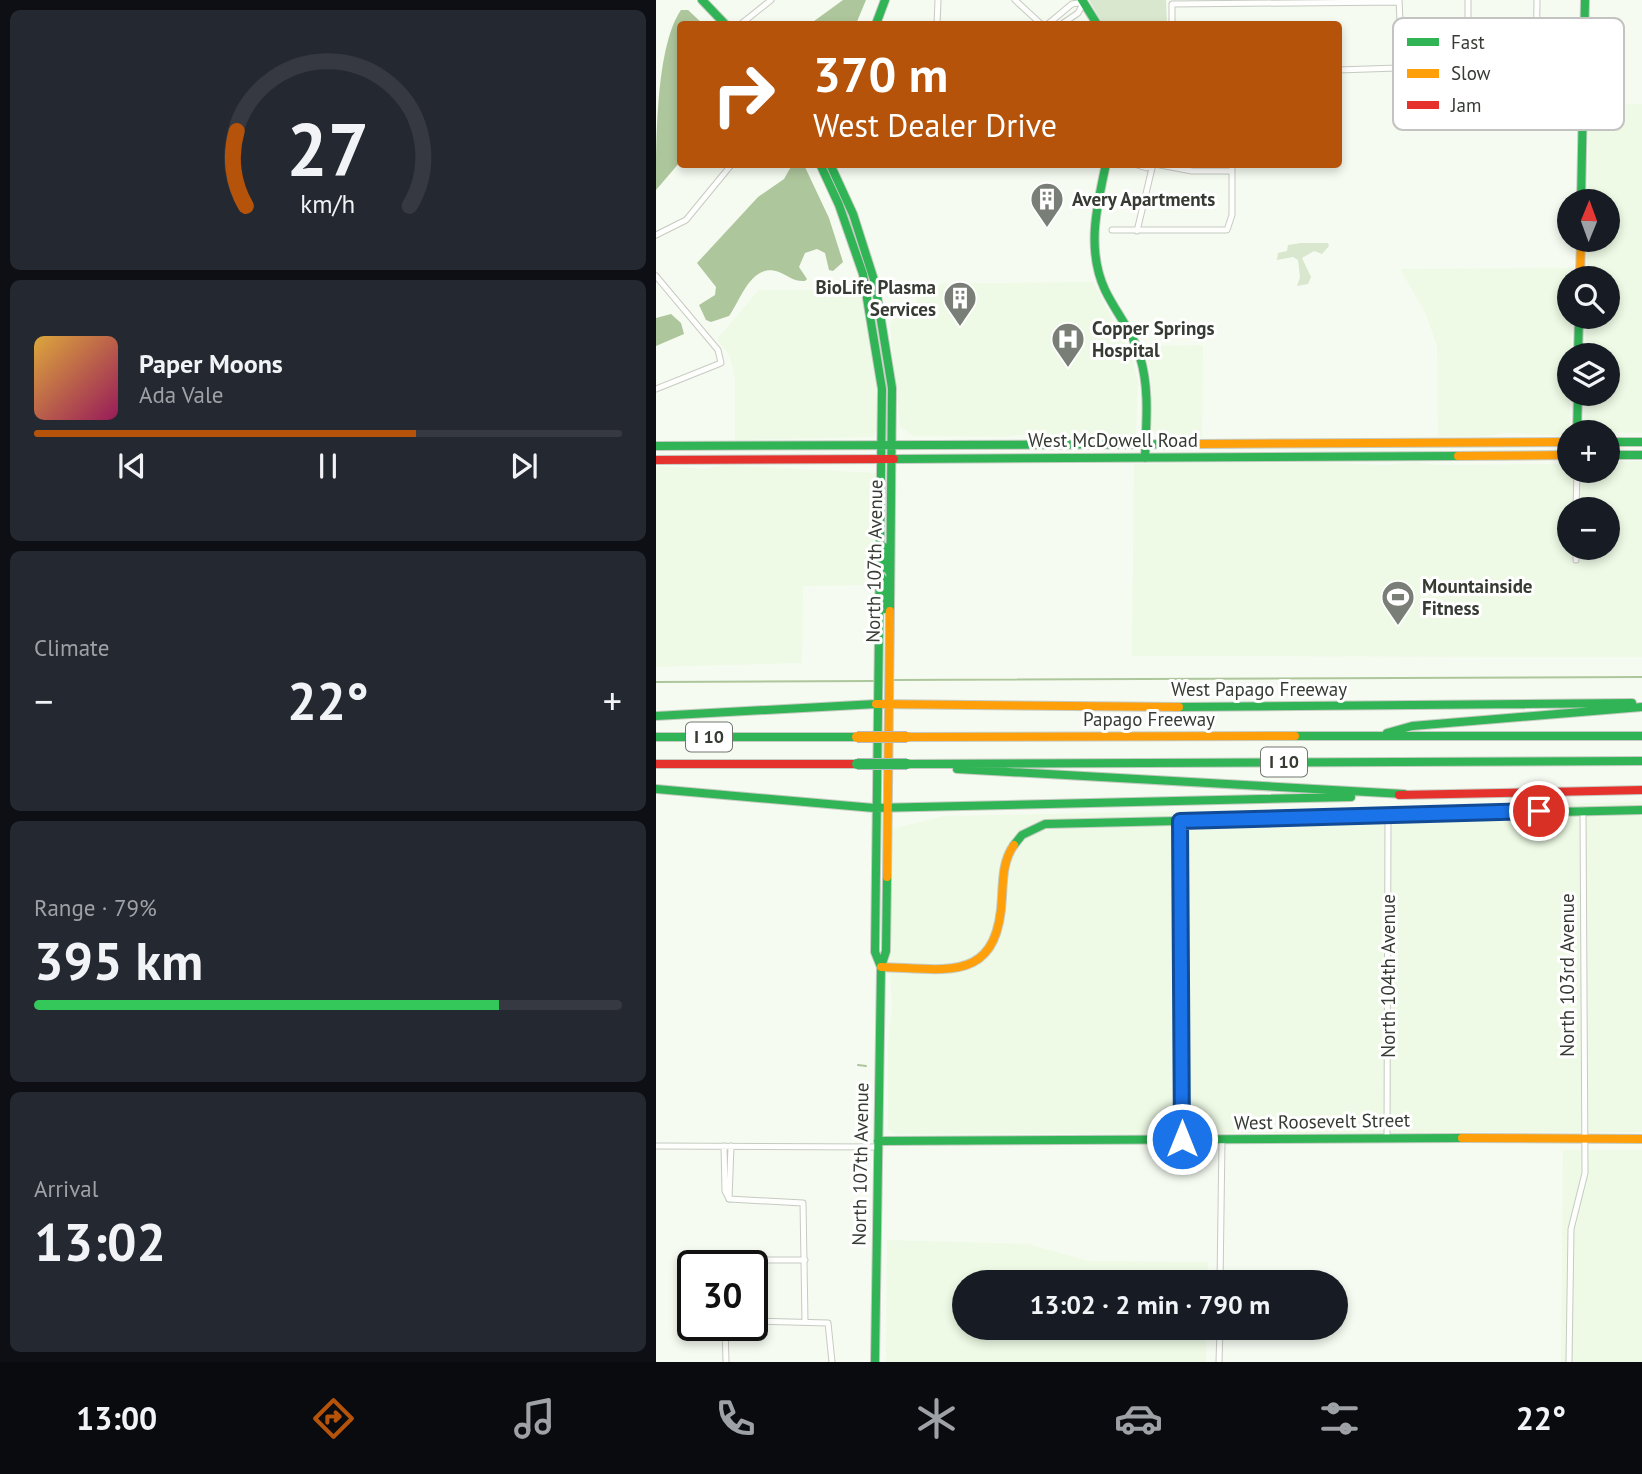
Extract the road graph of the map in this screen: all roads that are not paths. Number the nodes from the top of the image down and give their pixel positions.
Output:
1 (702, 0) edge
2 (771, 0) edge
3 (885, 0) edge
4 (938, 0) edge
5 (1015, 0) edge
6 (1468, 0) edge
7 (1537, 0) edge
8 (1585, 0) edge
9 (1083, 1) edge
10 (1325, 1) edge
11 (1399, 1) edge
12 (1246, 2) edge
13 (1060, 13) junction
14 (1469, 18) edge
15 (1537, 18) edge
16 (1585, 18) edge
17 (722, 21) edge
18 (745, 21) edge
19 (877, 21) edge
20 (937, 21) edge
21 (1038, 21) edge
22 (1051, 21) edge
23 (1063, 21) edge
24 (1067, 21) edge
25 (1095, 21) edge
26 (1172, 21) edge
27 (1393, 68) edge
28 (1342, 70) edge
29 (1582, 130) edge
30 (729, 168) edge
31 (822, 168) edge
32 (832, 168) edge
33 (1105, 168) edge
34 (1153, 168) edge
35 (1173, 168) edge
36 (1224, 168) edge
37 (1232, 168) edge
38 (1581, 189) edge
39 (842, 200) junction
40 (1112, 230) dead end
41 (1137, 231) junction
42 (656, 235) edge
43 (656, 276) edge
44 (656, 389) edge
45 (1557, 442) edge
46 (1620, 442) edge
47 (1642, 442) edge
48 (887, 443) junction
49 (1146, 443) junction
50 (656, 446) edge
51 (1640, 454) edge
52 (1557, 455) edge
53 (1620, 455) edge
54 (1145, 458) junction
55 (656, 460) edge
56 (887, 461) junction
57 (880, 531) junction
58 (878, 572) junction
59 (890, 572) junction
60 (889, 636) junction
61 (876, 704) junction
62 (890, 705) junction
63 (1642, 705) edge
64 (656, 716) edge
65 (1377, 736) junction
66 (1642, 736) edge
67 (656, 737) edge
68 (1642, 761) edge
69 (656, 764) edge
70 (927, 764) junction
71 (656, 789) edge
72 (1642, 790) edge
73 (1404, 794) junction
74 (874, 808) junction
75 (888, 808) junction
76 (1583, 810) junction
77 (1642, 810) edge
78 (1388, 815) junction
79 (1180, 821) junction
80 (881, 967) junction
81 (1387, 1137) junction
82 (1182, 1139) junction
83 (1585, 1139) junction
84 (1642, 1139) edge
85 (1222, 1140) junction
86 (878, 1144) junction
87 (656, 1146) edge
88 (727, 1146) junction
89 (768, 1260) edge
90 (805, 1260) junction
91 (1220, 1270) edge
92 (768, 1321) edge
93 (805, 1321) junction
94 (1220, 1340) edge
95 (725, 1341) edge
96 (725, 1362) edge
97 (832, 1362) edge
98 (875, 1362) edge
99 (1219, 1362) edge
100 (1569, 1362) edge

1 - 17 main road
2 - 18 street
3 - 19 main road
4 - 20 street
5 - 21 street
6 - 14 street
7 - 15 street
8 - 16 main road
9 - 13 street
9 - 24 street
9 - 25 main road
10 - 11 street
10 - 12 street
12 - 26 street
13 - 22 street
13 - 23 street
27 - 28 street
29 - 38 main road
30 - 42 street
31 - 39 main road, North 107th Avenue
32 - 39 main road, North 107th Avenue
33 - 49 main road
34 - 41 street
35 - 36 street
37 - 41 street
39 - 48 main road, North 107th Avenue
40 - 41 street
43 - 44 street
45 - 49 main road, West McDowell Road
46 - 47 main road
48 - 49 main road, West McDowell Road
48 - 50 main road, West McDowell Road
48 - 56 main road, North 107th Avenue
49 - 54 main road
51 - 53 main road
52 - 54 main road, West McDowell Road
54 - 56 main road, West McDowell Road
55 - 56 main road, West McDowell Road
56 - 57 main road, North 107th Avenue
56 - 59 main road, North 107th Avenue
57 - 58 main road, North 107th Avenue
57 - 59 main road
58 - 60 main road
58 - 61 main road, North 107th Avenue
59 - 60 main road, North 107th Avenue
60 - 62 main road, North 107th Avenue
61 - 62 main road, West Papago Freeway
61 - 64 main road, West Papago Freeway
61 - 74 main road, North 107th Avenue
62 - 63 main road, West Papago Freeway
62 - 75 main road, North 107th Avenue
63 - 65 main road
65 - 66 main road, Papago Freeway / I 10
65 - 67 main road, Papago Freeway / I 10, bridge
68 - 70 main road, I 10
69 - 70 main road, I 10, bridge
70 - 73 main road
71 - 74 main road
72 - 73 main road
73 - 75 main road
74 - 75 main road
74 - 80 main road, North 107th Avenue
75 - 80 main road, North 107th Avenue
76 - 77 main road
76 - 78 main road
76 - 83 street, North 103rd Avenue
78 - 79 main road
78 - 81 street, North 104th Avenue
79 - 80 main road
79 - 82 street
80 - 86 main road, North 107th Avenue
81 - 83 main road, West Roosevelt Street
81 - 85 main road, West Roosevelt Street
82 - 85 main road, West Roosevelt Street
82 - 86 main road, West Roosevelt Street
83 - 84 main road, West Roosevelt Street
83 - 100 street, North 103rd Avenue
85 - 91 street
86 - 88 street, West Roosevelt Street
86 - 98 main road, North 107th Avenue
87 - 88 street, West Roosevelt Street
88 - 90 street
89 - 90 street
90 - 93 street
92 - 93 street
93 - 97 street
94 - 99 street
95 - 96 street

